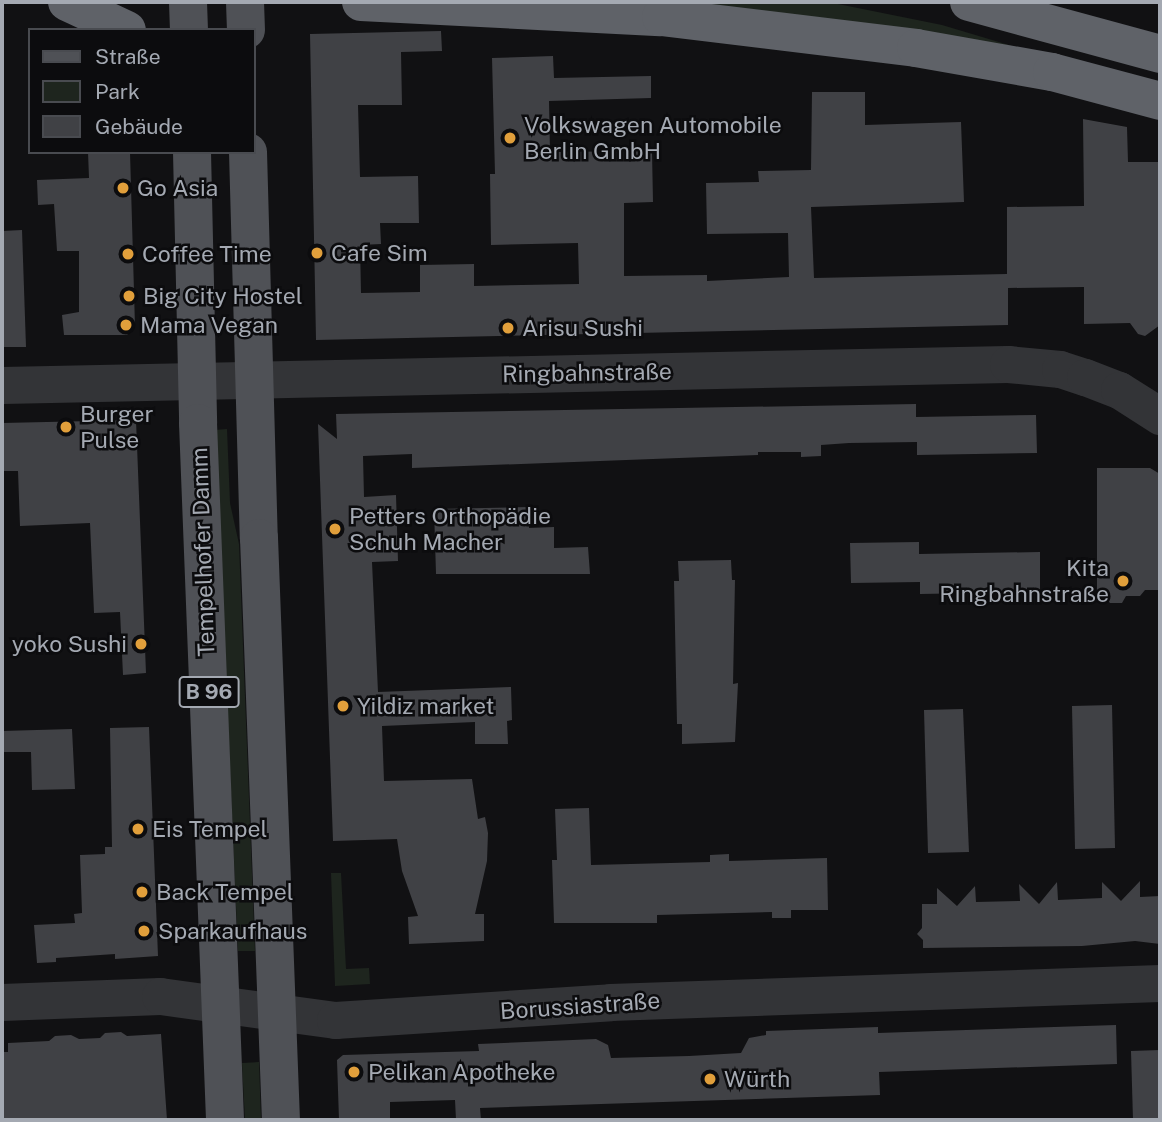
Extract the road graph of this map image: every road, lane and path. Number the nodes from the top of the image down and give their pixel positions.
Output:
1 (67, 2) edge
2 (188, 2) edge
3 (245, 2) edge
4 (361, 2) edge
5 (969, 2) edge
6 (123, 28) edge
7 (189, 28) edge
8 (246, 28) edge
9 (1160, 54) edge
10 (1160, 101) edge
11 (192, 154) edge
12 (248, 154) edge
13 (254, 379) junction
14 (197, 380) junction
15 (2, 385) edge
16 (1160, 416) edge
17 (1160, 983) edge
18 (2, 1002) edge
19 (221, 1004) junction
20 (276, 1012) junction
21 (225, 1120) edge
22 (281, 1120) edge

1 - 6 highway
2 - 7 main road
3 - 8 main road
4 - 10 highway
5 - 9 highway
11 - 14 main road, Tempelhofer Damm / B 96
12 - 13 main road, B 96
13 - 14 street, Ringbahnstraße
13 - 16 street, Ringbahnstraße
13 - 20 main road, B 96
14 - 15 street, Ringbahnstraße
14 - 19 main road, Tempelhofer Damm / B 96
17 - 20 street, Borussiastraße
18 - 19 street, Borussiastraße
19 - 20 street, Borussiastraße
19 - 21 main road, Tempelhofer Damm / B 96
20 - 22 main road, B 96

